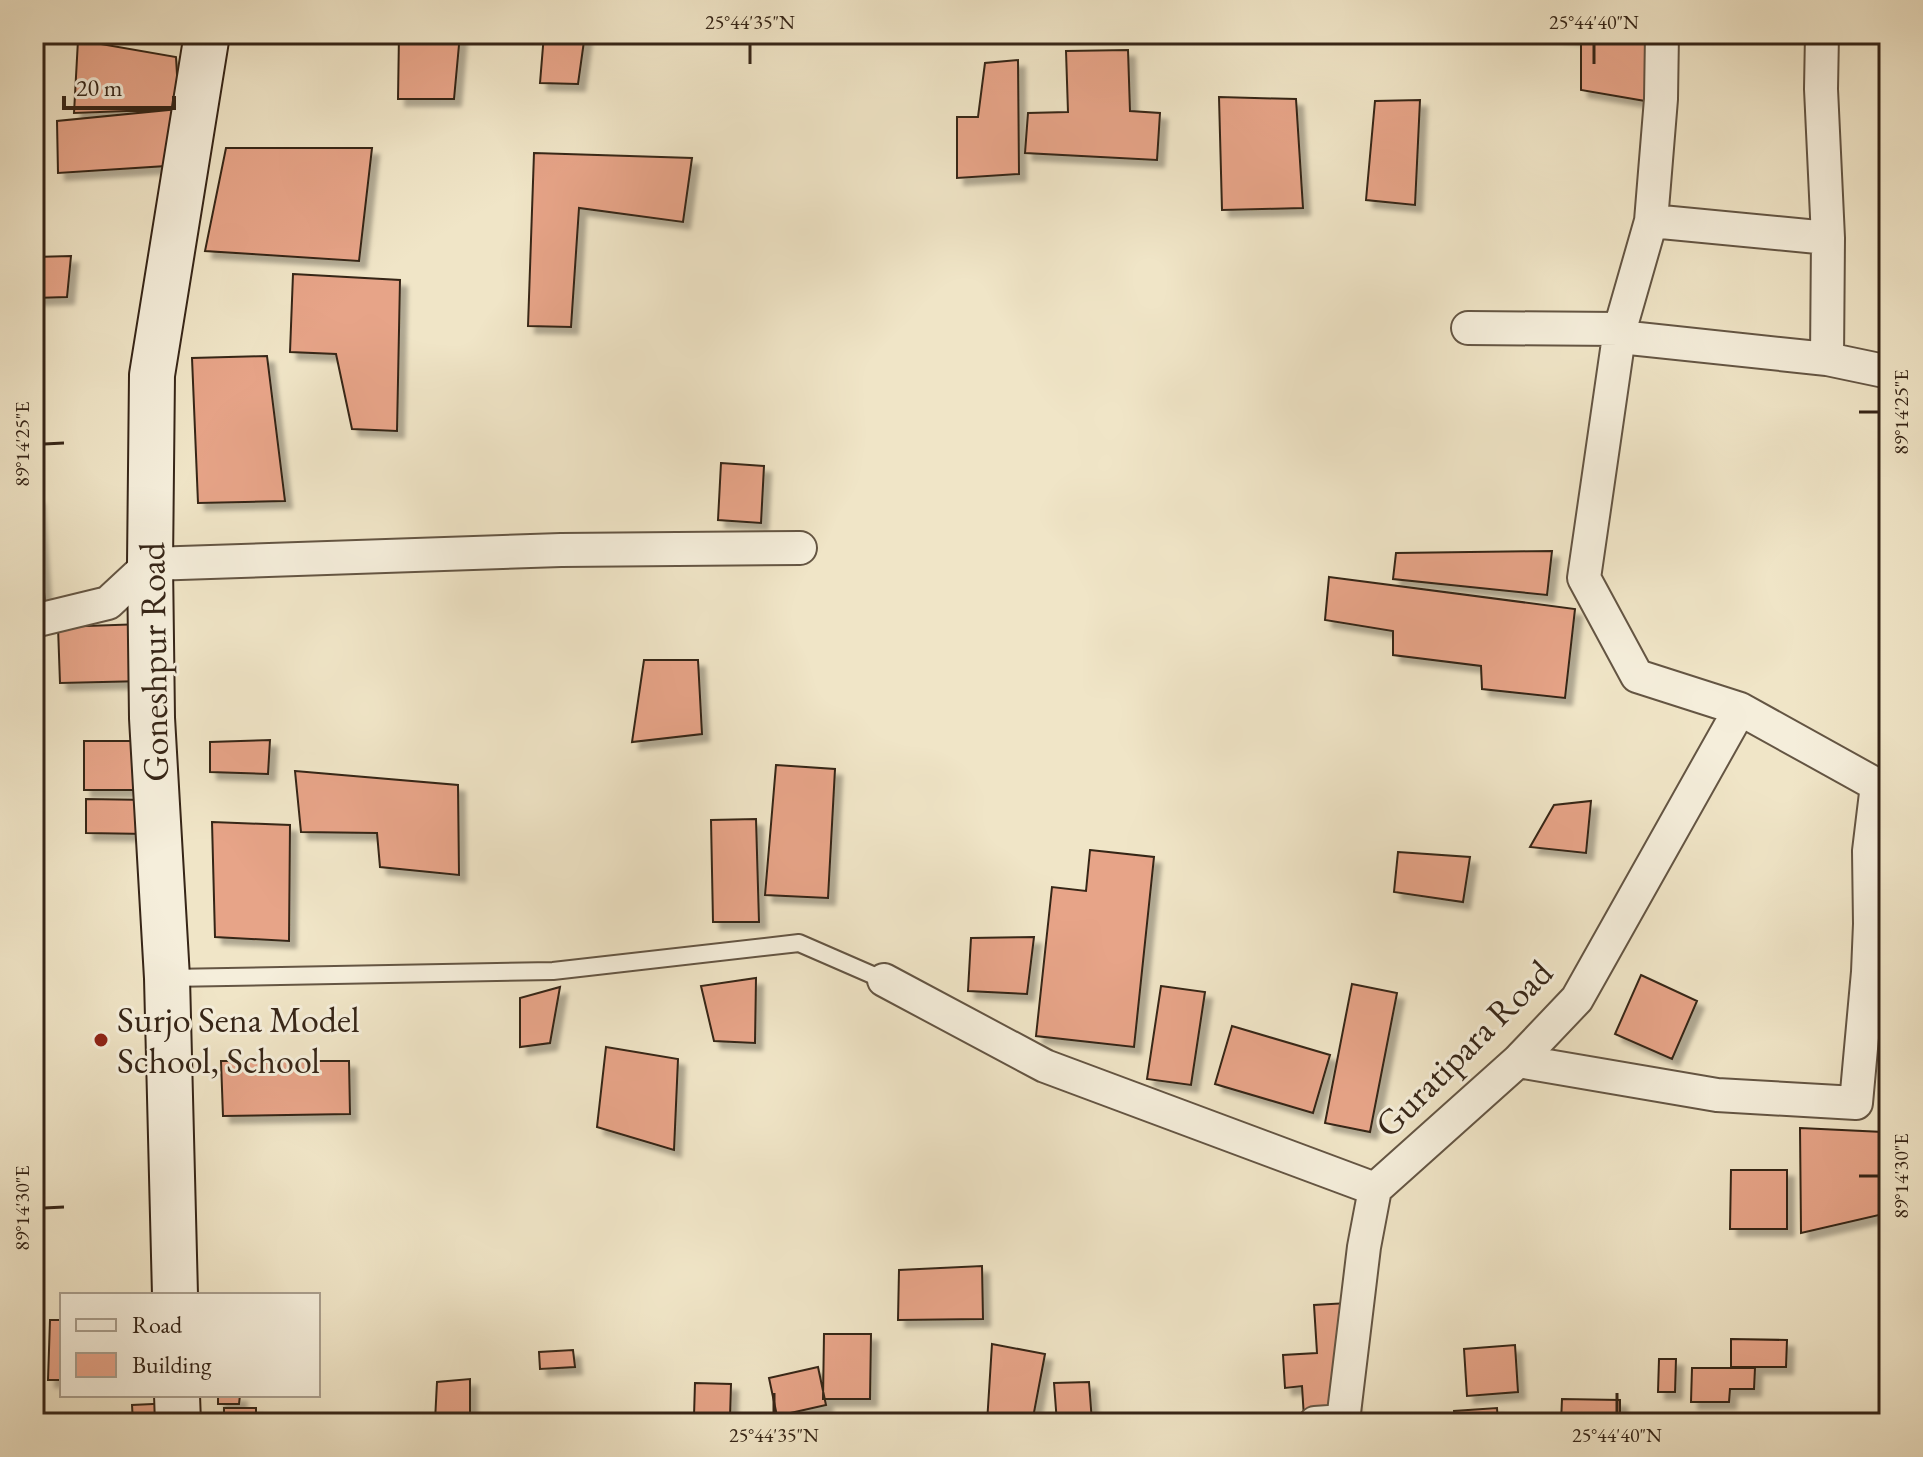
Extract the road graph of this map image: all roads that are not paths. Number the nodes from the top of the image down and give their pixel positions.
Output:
1 (199, 34) edge
2 (207, 34) edge
3 (1662, 34) edge
4 (1822, 34) edge
5 (1651, 221) junction
6 (1828, 238) junction
7 (1468, 328) dead end
8 (1620, 333) junction
9 (1827, 359) junction
10 (1889, 372) edge
11 (800, 548) dead end
12 (150, 564) junction
13 (34, 621) edge
14 (1740, 709) junction
15 (1883, 786) edge
16 (167, 978) junction
17 (884, 980) joint
18 (1518, 1061) junction
19 (1375, 1189) junction
20 (175, 1293) edge
21 (177, 1397) edge
22 (1333, 1422) edge
23 (178, 1423) edge

1 - 2 street
2 - 12 street, Goneshpur Road
3 - 5 street
4 - 6 street
5 - 6 street
5 - 8 street
6 - 9 street
7 - 8 street
8 - 9 street
8 - 14 street
9 - 10 street
11 - 12 street
12 - 13 street
12 - 16 street, Goneshpur Road
14 - 15 street
14 - 18 street, Guratipara Road
15 - 18 street
16 - 17 lane
16 - 20 street, Goneshpur Road
17 - 19 street
18 - 19 street, Guratipara Road
19 - 22 street, Guratipara Road
21 - 23 street

